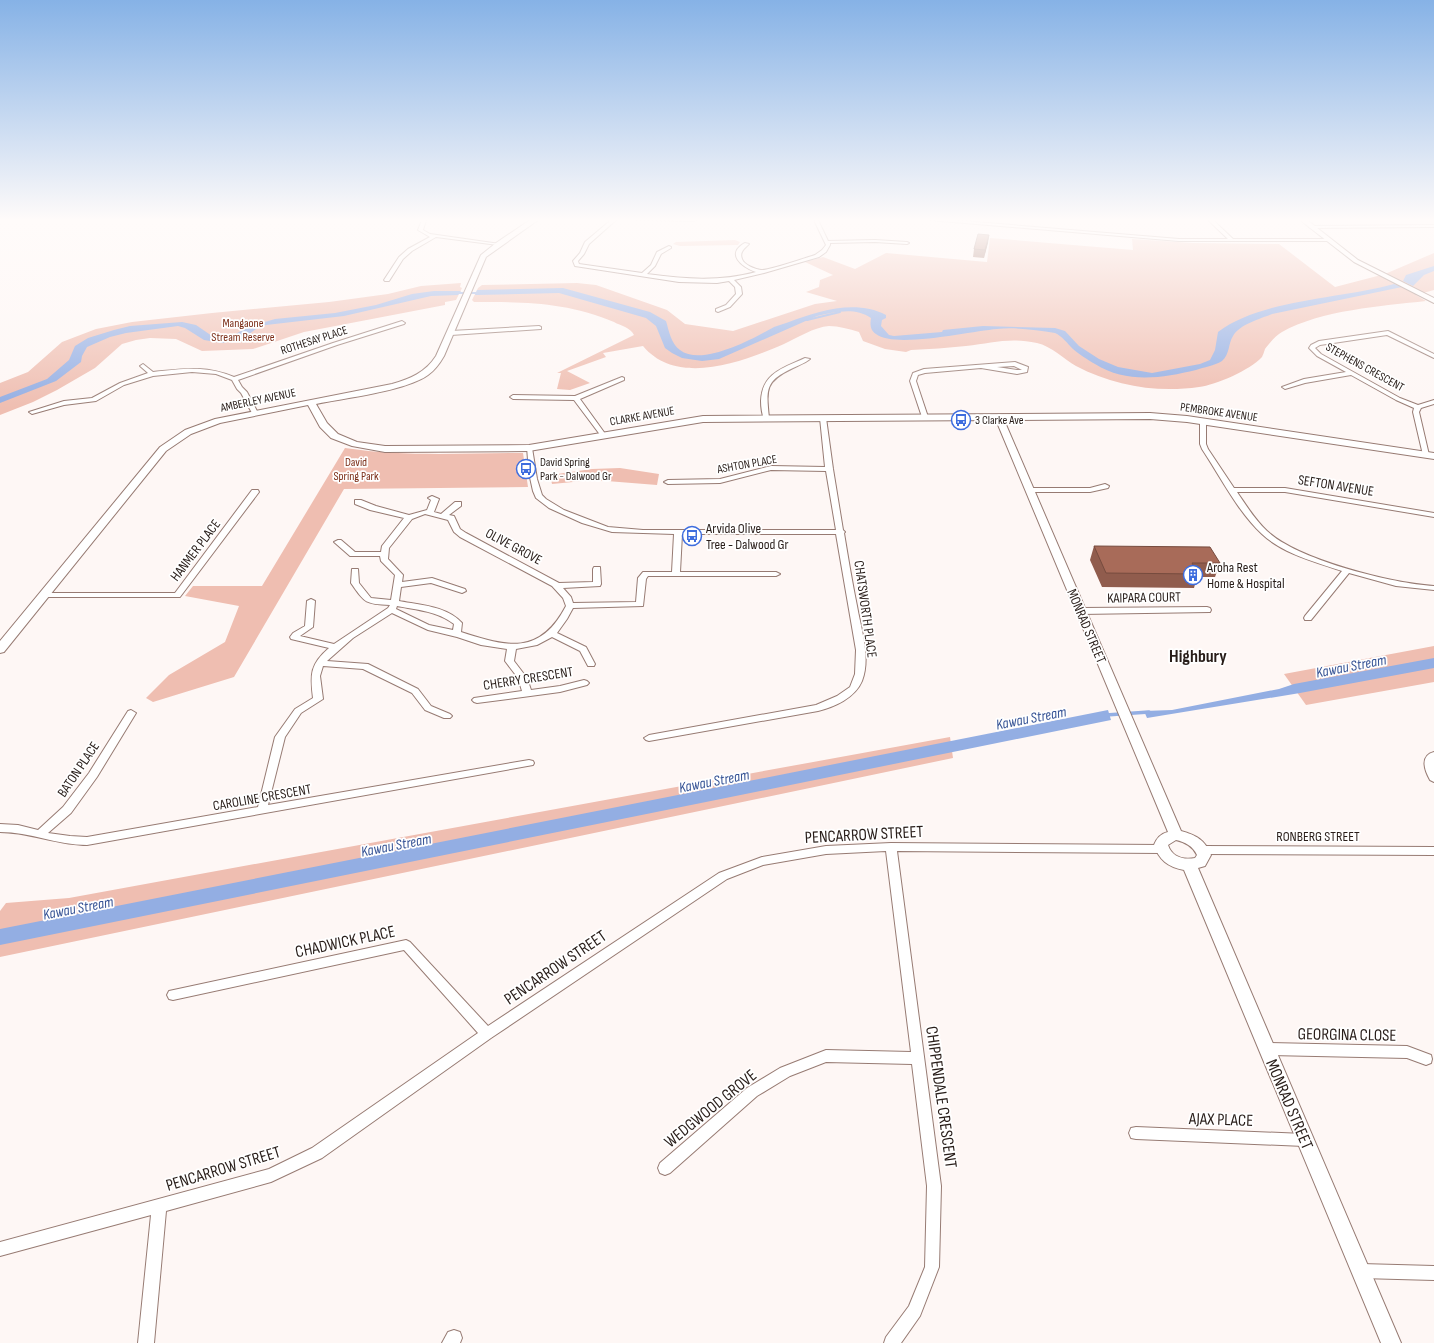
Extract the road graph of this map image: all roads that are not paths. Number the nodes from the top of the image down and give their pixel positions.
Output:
1 (472, 283) edge
2 (734, 283) edge
3 (1399, 283) edge
4 (1434, 301) edge
5 (718, 310) dead end
6 (402, 323) dead end
7 (539, 328) dead end
8 (451, 333) junction
9 (1434, 356) edge
10 (807, 359) dead end
11 (143, 366) dead end
12 (983, 367) junction
13 (1352, 373) junction
14 (152, 374) junction
15 (234, 379) junction
16 (622, 380) dead end
17 (1285, 387) dead end
18 (513, 397) dead end
19 (576, 398) junction
20 (311, 402) junction
21 (1434, 402) edge
22 (1418, 407) junction
23 (32, 412) dead end
24 (255, 413) junction
25 (925, 417) junction
26 (999, 417) junction
27 (766, 418) junction
28 (824, 418) junction
29 (1203, 421) junction
30 (603, 435) junction
31 (529, 448) junction
32 (1430, 455) edge
33 (829, 469) junction
34 (668, 482) dead end
35 (1105, 486) dead end
36 (1030, 490) junction
37 (1232, 490) junction
38 (255, 492) dead end
39 (432, 498) dead end
40 (358, 502) dead end
41 (458, 504) dead end
42 (430, 513) junction
43 (1434, 515) edge
44 (443, 516) junction
45 (409, 517) junction
46 (678, 532) junction
47 (841, 532) junction
48 (338, 542) dead end
49 (384, 554) junction
50 (597, 569) dead end
51 (355, 571) dead end
52 (1347, 571) junction
53 (676, 574) junction
54 (776, 574) dead end
55 (399, 585) junction
56 (558, 586) junction
57 (1434, 588) edge
58 (462, 591) dead end
59 (44, 595) junction
60 (310, 601) dead end
61 (570, 606) junction
62 (393, 607) junction
63 (1207, 610) dead end
64 (1081, 611) junction
65 (1308, 618) dead end
66 (456, 634) junction
67 (553, 634) junction
68 (512, 646) junction
69 (335, 647) junction
70 (0, 649) edge
71 (320, 663) junction
72 (591, 664) dead end
73 (584, 683) dead end
74 (527, 693) junction
75 (477, 700) dead end
76 (131, 712) dead end
77 (447, 716) dead end
78 (649, 738) dead end
79 (1434, 755) edge
80 (529, 763) dead end
81 (1434, 778) edge
82 (262, 810) junction
83 (0, 828) edge
84 (41, 833) junction
85 (1176, 835) junction
86 (891, 847) junction
87 (1162, 850) junction
88 (1202, 850) junction
89 (1434, 851) edge
90 (1189, 865) junction
91 (173, 995) dead end
92 (487, 1034) junction
93 (1267, 1049) junction
94 (917, 1058) junction
95 (1426, 1059) dead end
96 (1136, 1133) dead end
97 (1304, 1140) junction
98 (666, 1168) dead end
99 (159, 1205) junction
100 (0, 1249) edge
101 (1361, 1271) junction
102 (1434, 1273) edge
103 (146, 1343) edge
104 (892, 1343) edge
105 (1391, 1343) edge

1 - 8 street, AMBERLEY AVENUE
2 - 5 street
3 - 4 street
6 - 15 street, ROTHESAY PLACE
7 - 8 street
8 - 20 street, AMBERLEY AVENUE
9 - 13 street, STEPHENS CRESCENT
10 - 27 street
11 - 14 street
12 - 12 street
12 - 25 street
13 - 17 street
13 - 22 street, STEPHENS CRESCENT
14 - 15 street
14 - 23 street
15 - 24 street
16 - 19 street
18 - 19 street
19 - 30 street
20 - 24 street, AMBERLEY AVENUE
20 - 31 street, CLARKE AVENUE
21 - 22 street
22 - 32 street
24 - 59 street, AMBERLEY AVENUE
25 - 26 street, CLARKE AVENUE
25 - 28 street, CLARKE AVENUE
26 - 29 street, PEMBROKE AVENUE
26 - 36 street, MONRAD STREET
27 - 28 street, CLARKE AVENUE
27 - 30 street, CLARKE AVENUE
28 - 33 street, CHATSWORTH PLACE
29 - 32 street, PEMBROKE AVENUE
29 - 37 street
30 - 31 street, CLARKE AVENUE
31 - 46 street
33 - 34 street, ASHTON PLACE
33 - 47 street, CHATSWORTH PLACE
35 - 36 street
36 - 64 street, MONRAD STREET
37 - 43 street, SEFTON AVENUE
37 - 52 street
38 - 59 street, HANMER PLACE
39 - 42 street
40 - 45 street
41 - 44 street
42 - 44 street
42 - 45 street
44 - 56 street, OLIVE GROVE
45 - 49 street
46 - 47 street
46 - 53 street
47 - 78 street, CHATSWORTH PLACE
48 - 49 street
49 - 55 street
50 - 56 street
51 - 62 street
52 - 57 street
52 - 65 street
53 - 54 street
53 - 61 street
55 - 58 street
55 - 62 street
56 - 61 street, OLIVE GROVE
59 - 70 street, AMBERLEY AVENUE
60 - 69 street
61 - 67 street
62 - 66 street
62 - 66 street
62 - 69 street
63 - 64 street, KAIPARA COURT
64 - 85 street, MONRAD STREET
66 - 68 street
67 - 68 street
67 - 72 street
68 - 74 street
69 - 71 street
71 - 77 street
71 - 82 street
73 - 74 street, CHERRY CRESCENT
74 - 75 street, CHERRY CRESCENT
76 - 84 street, BATON PLACE
79 - 81 street
80 - 82 street, CAROLINE CRESCENT
82 - 84 street, CAROLINE CRESCENT
83 - 84 street, CAROLINE CRESCENT
85 - 87 street
85 - 88 street
86 - 87 street, PENCARROW STREET
86 - 92 street, PENCARROW STREET
86 - 94 street, CHIPPENDALE CRESCENT
87 - 90 street
88 - 89 street, RONBERG STREET
88 - 90 street
90 - 93 street, MONRAD STREET
91 - 92 street, CHADWICK PLACE
92 - 99 street, PENCARROW STREET
93 - 95 street, GEORGINA CLOSE
93 - 97 street, MONRAD STREET
94 - 98 street, WEDGWOOD GROVE
94 - 104 street, CHIPPENDALE CRESCENT
96 - 97 street, AJAX PLACE
97 - 101 street, MONRAD STREET
99 - 100 street, PENCARROW STREET
99 - 103 street
101 - 102 street
101 - 105 street, MONRAD STREET

